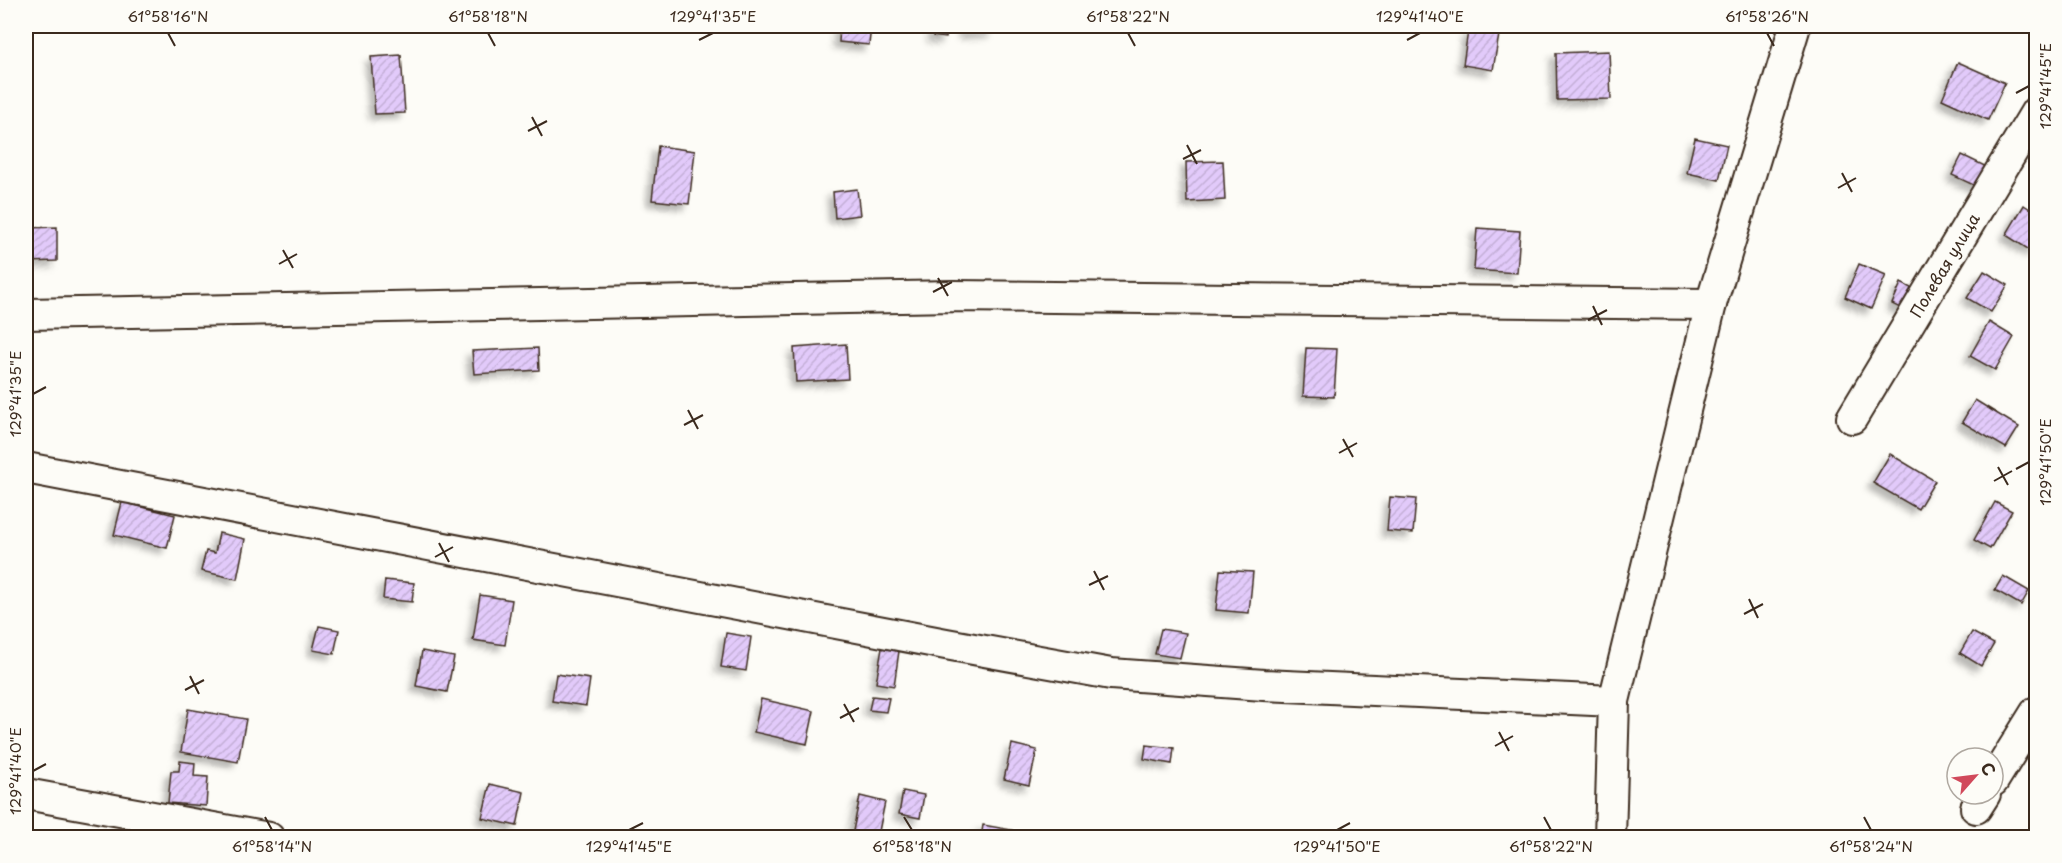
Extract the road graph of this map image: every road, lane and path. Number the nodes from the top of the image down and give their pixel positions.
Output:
1 (1795, 26) edge
2 (2037, 112) edge
3 (1711, 304) junction
4 (26, 314) edge
5 (1852, 418) dead end
6 (26, 468) edge
7 (1614, 701) junction
8 (2037, 712) edge
9 (2005, 762) edge
10 (26, 794) edge
11 (269, 837) edge
12 (1610, 837) edge

1 - 3 street
2 - 5 street, Полевая улица
3 - 4 street
3 - 7 street
6 - 7 street
7 - 12 street
8 - 9 street
10 - 11 street

